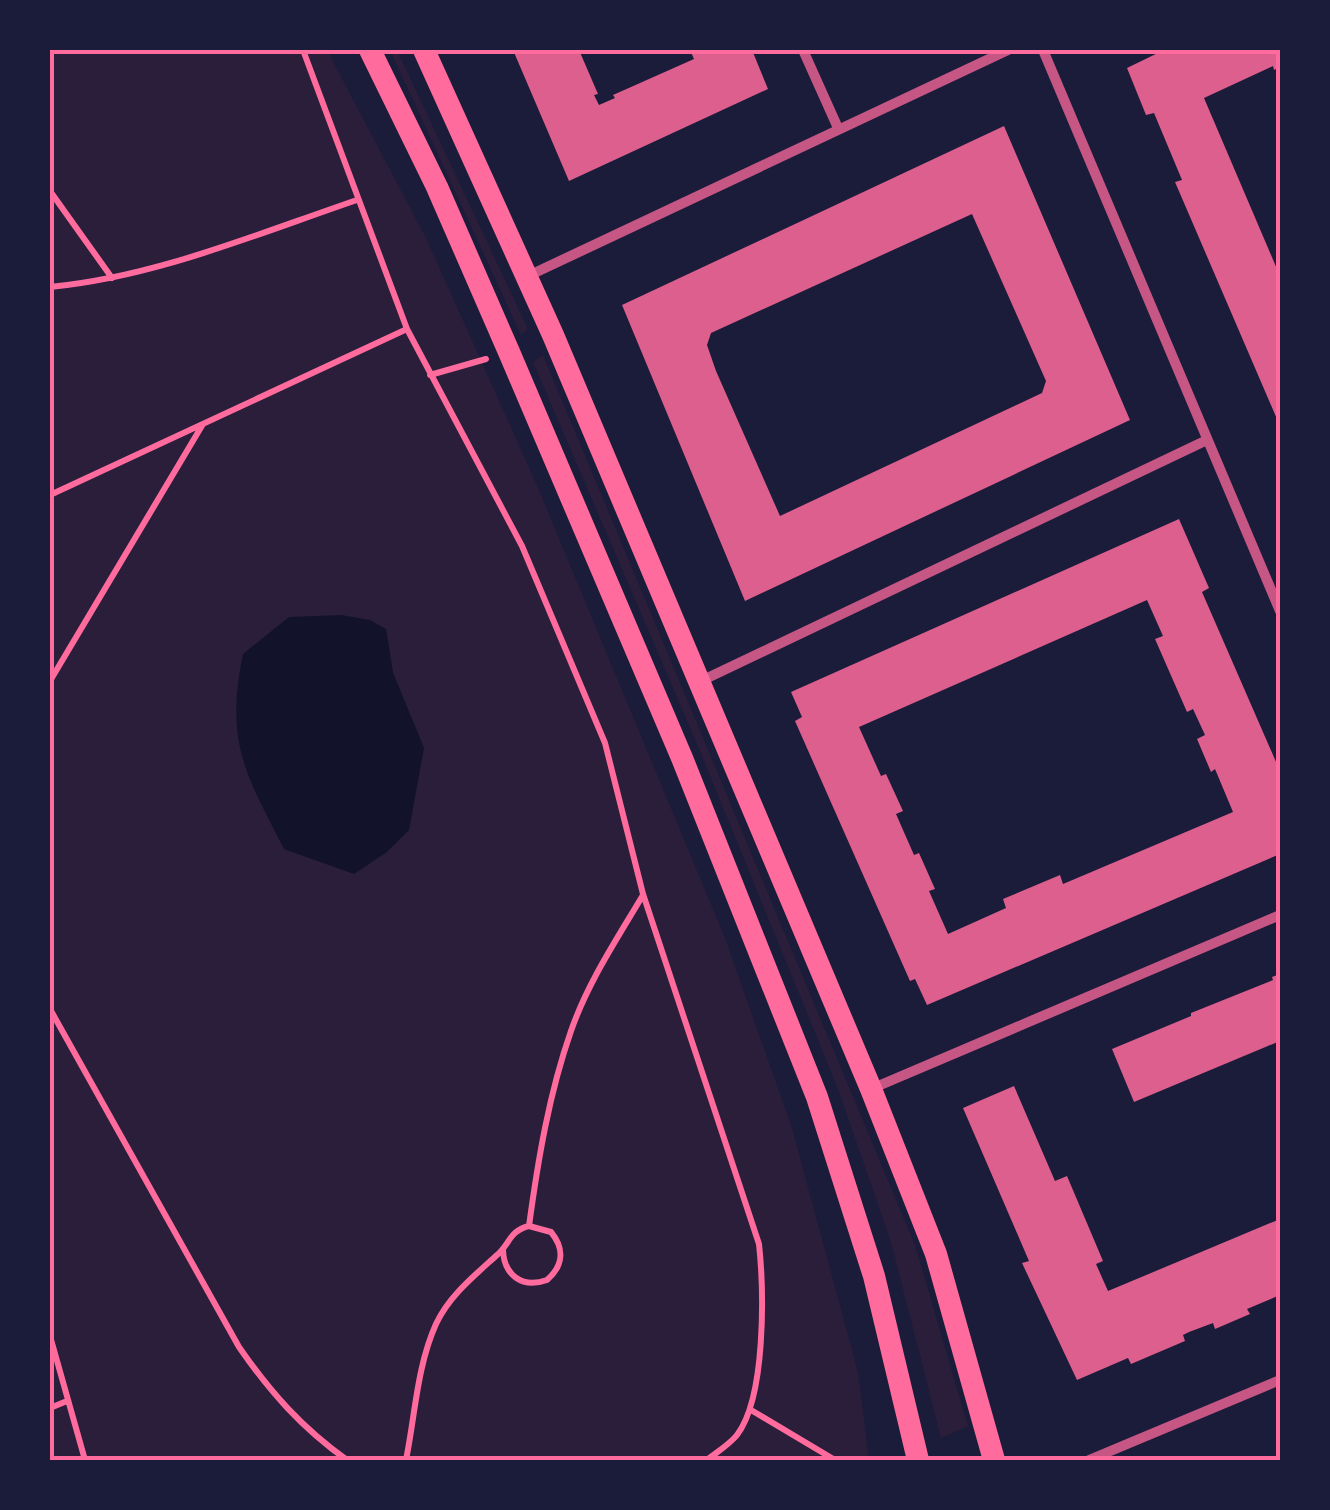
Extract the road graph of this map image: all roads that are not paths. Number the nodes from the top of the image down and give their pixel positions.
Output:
1 (370, 50) edge
2 (424, 50) edge
3 (802, 50) edge
4 (1008, 50) edge
5 (1043, 50) edge
6 (838, 128) junction
7 (527, 277) junction
8 (1207, 440) junction
9 (1280, 611) edge
10 (700, 681) junction
11 (1280, 915) edge
12 (870, 1089) junction
13 (1280, 1380) edge
14 (918, 1460) edge
15 (994, 1460) edge
16 (1089, 1460) edge

1 - 14 main road
2 - 7 main road
3 - 6 street
4 - 6 street
5 - 8 street
6 - 7 street
7 - 10 main road
8 - 9 street
8 - 10 street
10 - 12 main road
11 - 12 street
12 - 15 main road
13 - 16 street

